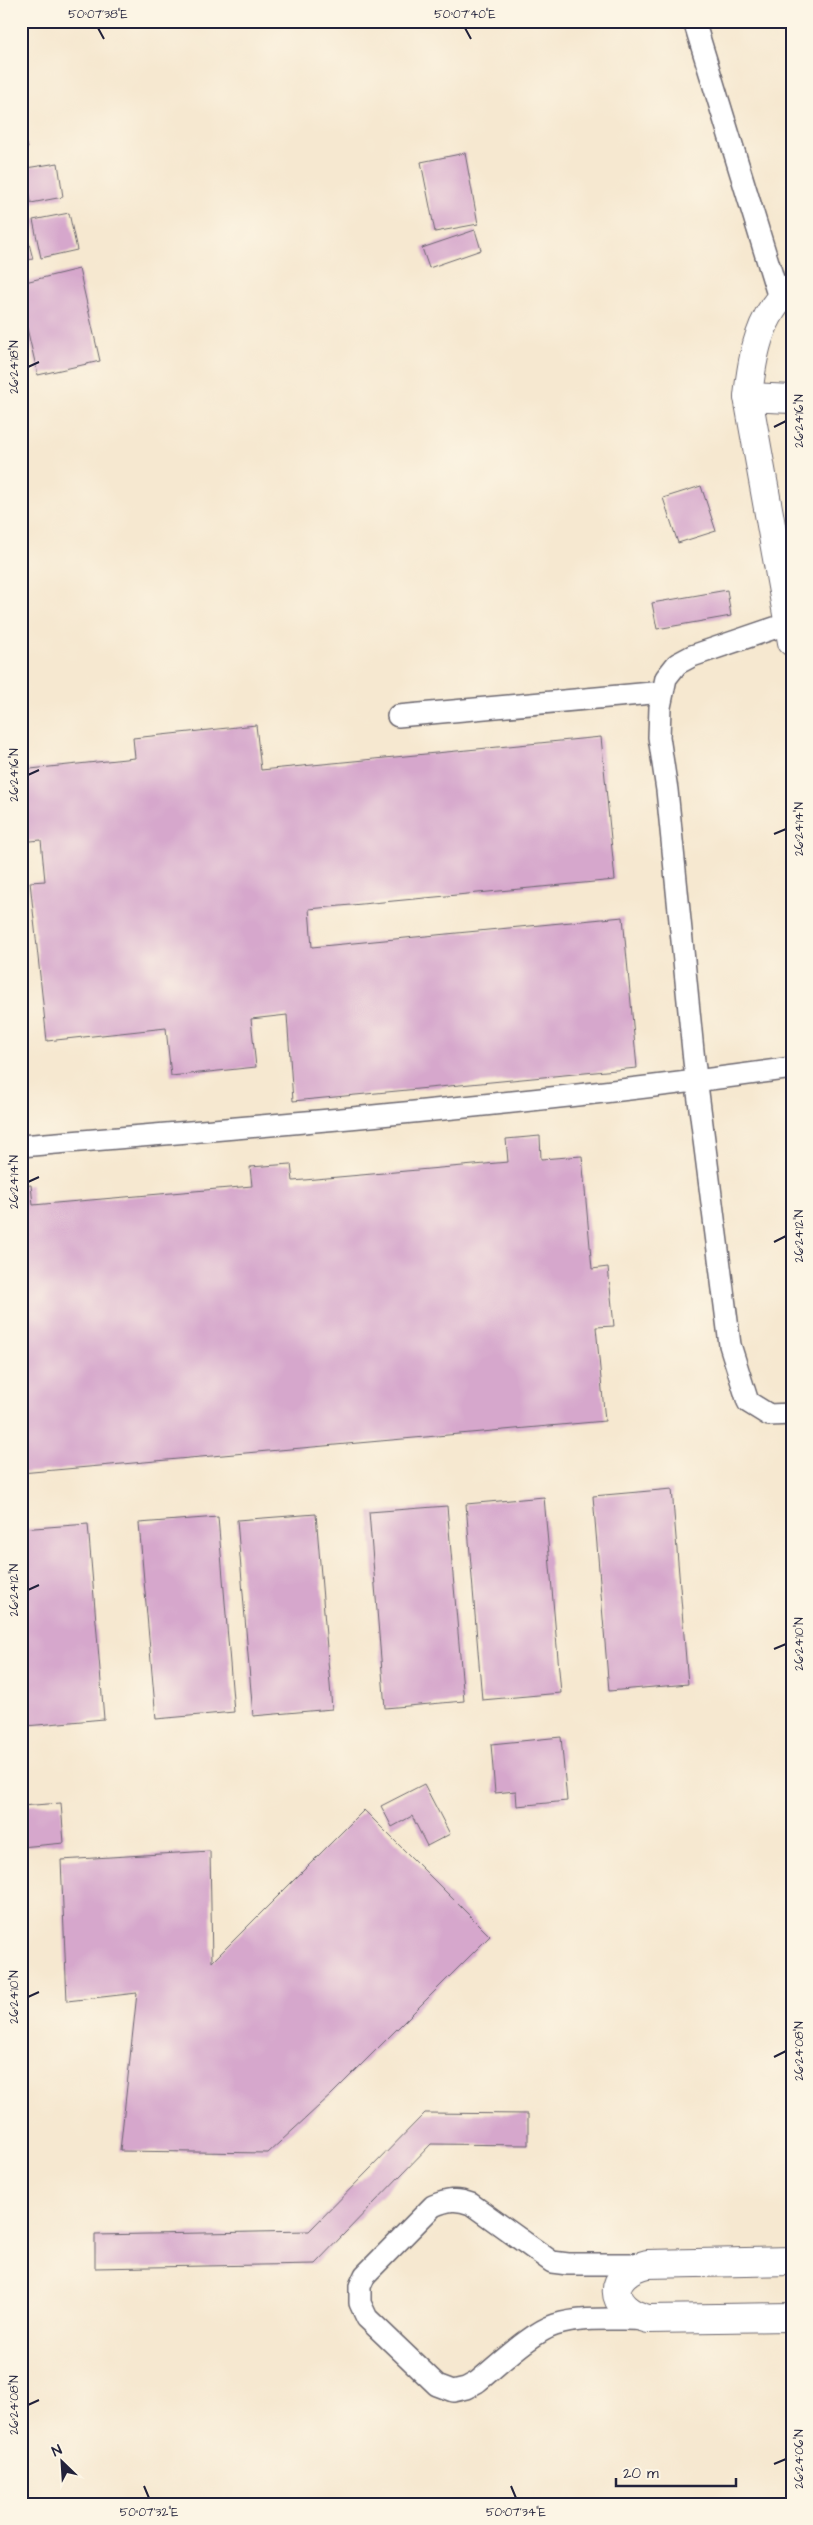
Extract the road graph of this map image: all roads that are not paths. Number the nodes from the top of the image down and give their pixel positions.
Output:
1 (694, 21) edge
2 (785, 293) edge
3 (748, 397) junction
4 (792, 399) edge
5 (790, 632) edge
6 (663, 692) junction
7 (398, 716) dead end
8 (792, 1068) edge
9 (697, 1081) junction
10 (21, 1146) edge
11 (792, 1414) edge
12 (792, 2262) edge
13 (647, 2264) junction
14 (792, 2317) edge
15 (648, 2319) junction

1 - 2 lane
2 - 3 street
3 - 4 street
3 - 5 street
5 - 6 lane
6 - 7 lane
6 - 9 lane
8 - 9 lane
9 - 10 lane
9 - 11 lane
12 - 13 street
13 - 15 street
13 - 15 lane
14 - 15 street

